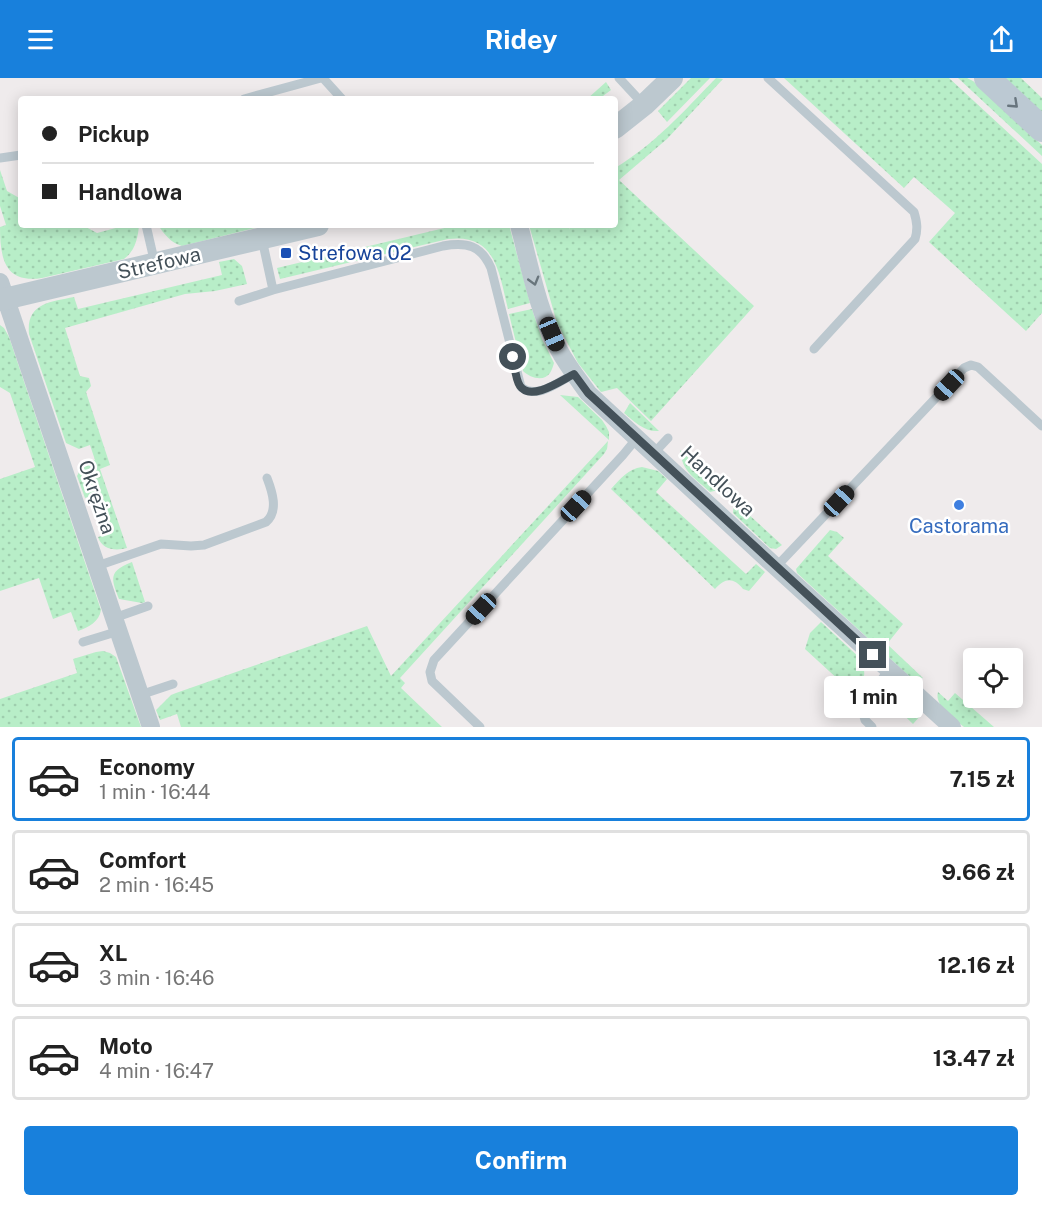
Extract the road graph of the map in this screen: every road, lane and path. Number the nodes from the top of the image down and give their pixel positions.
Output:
1 (322, 78) edge
2 (619, 78) edge
3 (672, 78) edge
4 (768, 78) edge
5 (987, 78) edge
6 (255, 96) edge
7 (339, 96) edge
8 (644, 105) junction
9 (618, 126) edge
10 (1042, 129) edge
11 (18, 155) edge
12 (0, 158) edge
13 (148, 228) edge
14 (306, 228) edge
15 (520, 228) edge
16 (262, 239) junction
17 (155, 264) junction
18 (273, 290) junction
19 (2, 294) edge
20 (239, 301) dead end
21 (814, 349) dead end
22 (574, 374) junction
23 (1042, 426) edge
24 (637, 438) junction
25 (668, 438) dead end
26 (654, 453) junction
27 (267, 478) dead end
28 (97, 566) junction
29 (776, 567) junction
30 (148, 606) dead end
31 (117, 625) junction
32 (83, 642) dead end
33 (889, 670) junction
34 (173, 684) dead end
35 (140, 695) junction
36 (151, 727) edge
37 (480, 727) edge
38 (872, 727) edge
39 (952, 727) edge

1 - 6 lane
1 - 7 lane
2 - 8 lane
3 - 8 street
4 - 21 lane
5 -> 10 main road
8 - 9 street
11 - 12 lane
13 - 17 lane
14 - 16 street, Strefowa
15 -> 22 street, Handlowa
16 - 17 street, Strefowa
16 - 18 lane
17 - 19 street, Strefowa
18 - 20 lane
18 - 22 lane
19 - 28 street, Okrężna
22 - 24 street, Handlowa
23 - 29 lane
24 - 26 street, Handlowa
24 - 37 lane
25 - 26 lane
26 - 29 street, Handlowa
27 - 28 lane
28 - 31 street, Okrężna
29 - 33 street, Handlowa
30 - 31 lane
31 - 32 lane
31 - 35 street, Okrężna
33 - 38 lane
33 - 39 street, Handlowa
34 - 35 lane
35 - 36 street, Okrężna

